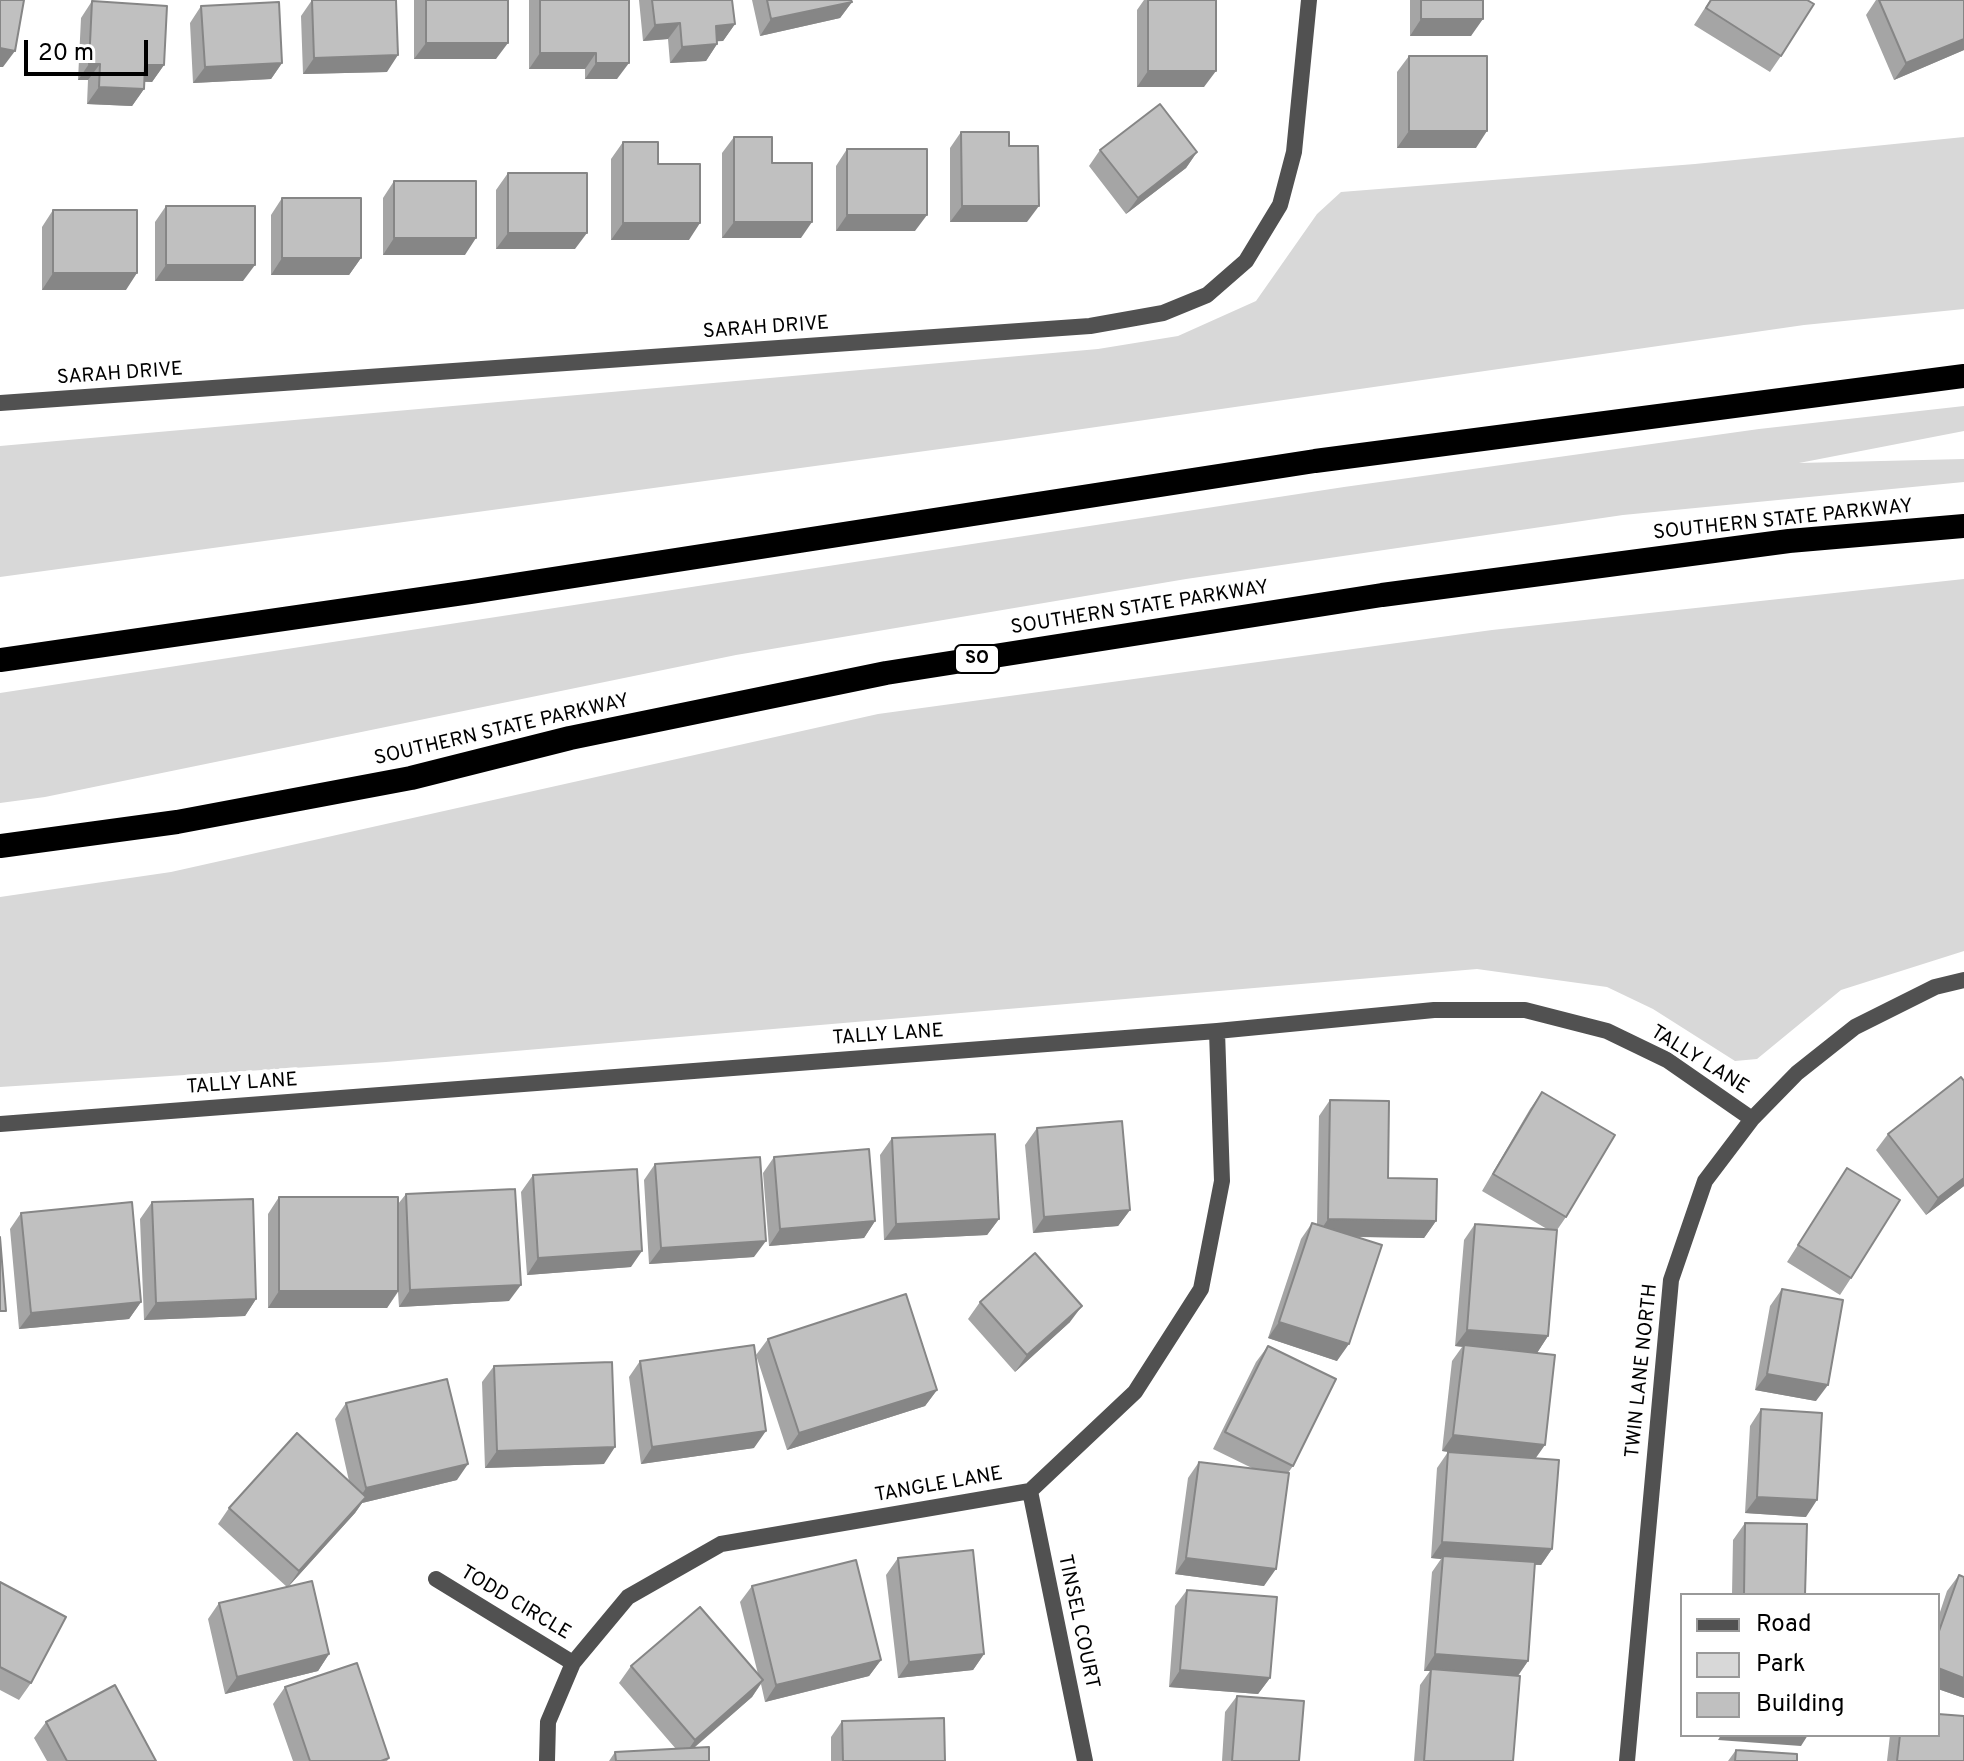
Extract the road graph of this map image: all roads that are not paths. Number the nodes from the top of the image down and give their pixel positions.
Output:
1 (1309, 0) edge
2 (1964, 376) edge
3 (0, 403) edge
4 (1964, 526) edge
5 (0, 660) edge
6 (0, 846) edge
7 (1964, 980) edge
8 (1217, 1031) junction
9 (1752, 1119) junction
10 (0, 1124) edge
11 (1030, 1491) junction
12 (436, 1579) dead end
13 (573, 1663) junction
14 (547, 1761) edge
15 (1085, 1761) edge
16 (1627, 1761) edge

1 - 3 street, SARAH DRIVE
2 - 5 highway
4 - 6 highway, SOUTHERN STATE PARKWAY / SO
7 - 9 street, TWIN LANE NORTH
8 - 9 street, TALLY LANE
8 - 10 street, TALLY LANE
8 - 11 street, TANGLE LANE
9 - 16 street, TWIN LANE NORTH
11 - 13 street, TANGLE LANE
11 - 15 street, TINSEL COURT
12 - 13 street, TODD CIRCLE
13 - 14 street, TANGLE LANE

